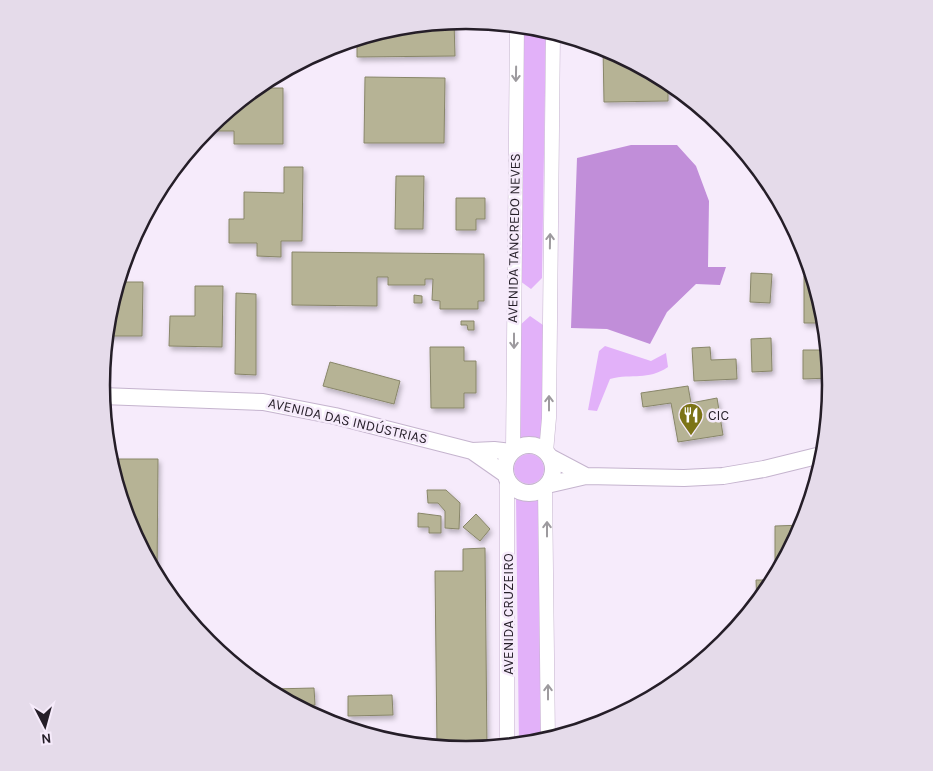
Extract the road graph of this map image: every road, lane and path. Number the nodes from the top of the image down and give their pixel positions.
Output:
1 (517, 33) edge
2 (554, 40) edge
3 (110, 396) edge
4 (472, 451) junction
5 (512, 451) junction
6 (548, 455) junction
7 (816, 456) edge
8 (586, 476) junction
9 (506, 477) junction
10 (546, 486) junction
11 (548, 732) edge
12 (507, 740) edge

1 -> 5 main road, AVENIDA TANCREDO NEVES
6 -> 2 main road
3 - 4 main road, AVENIDA DAS INDÚSTRIAS
4 - 5 main road
4 - 9 main road
5 - 6 main road
5 - 9 main road
6 - 8 main road
6 - 10 main road
7 - 8 main road
8 - 10 main road
9 - 10 main road
9 - 12 main road, AVENIDA CRUZEIRO
11 -> 10 main road

